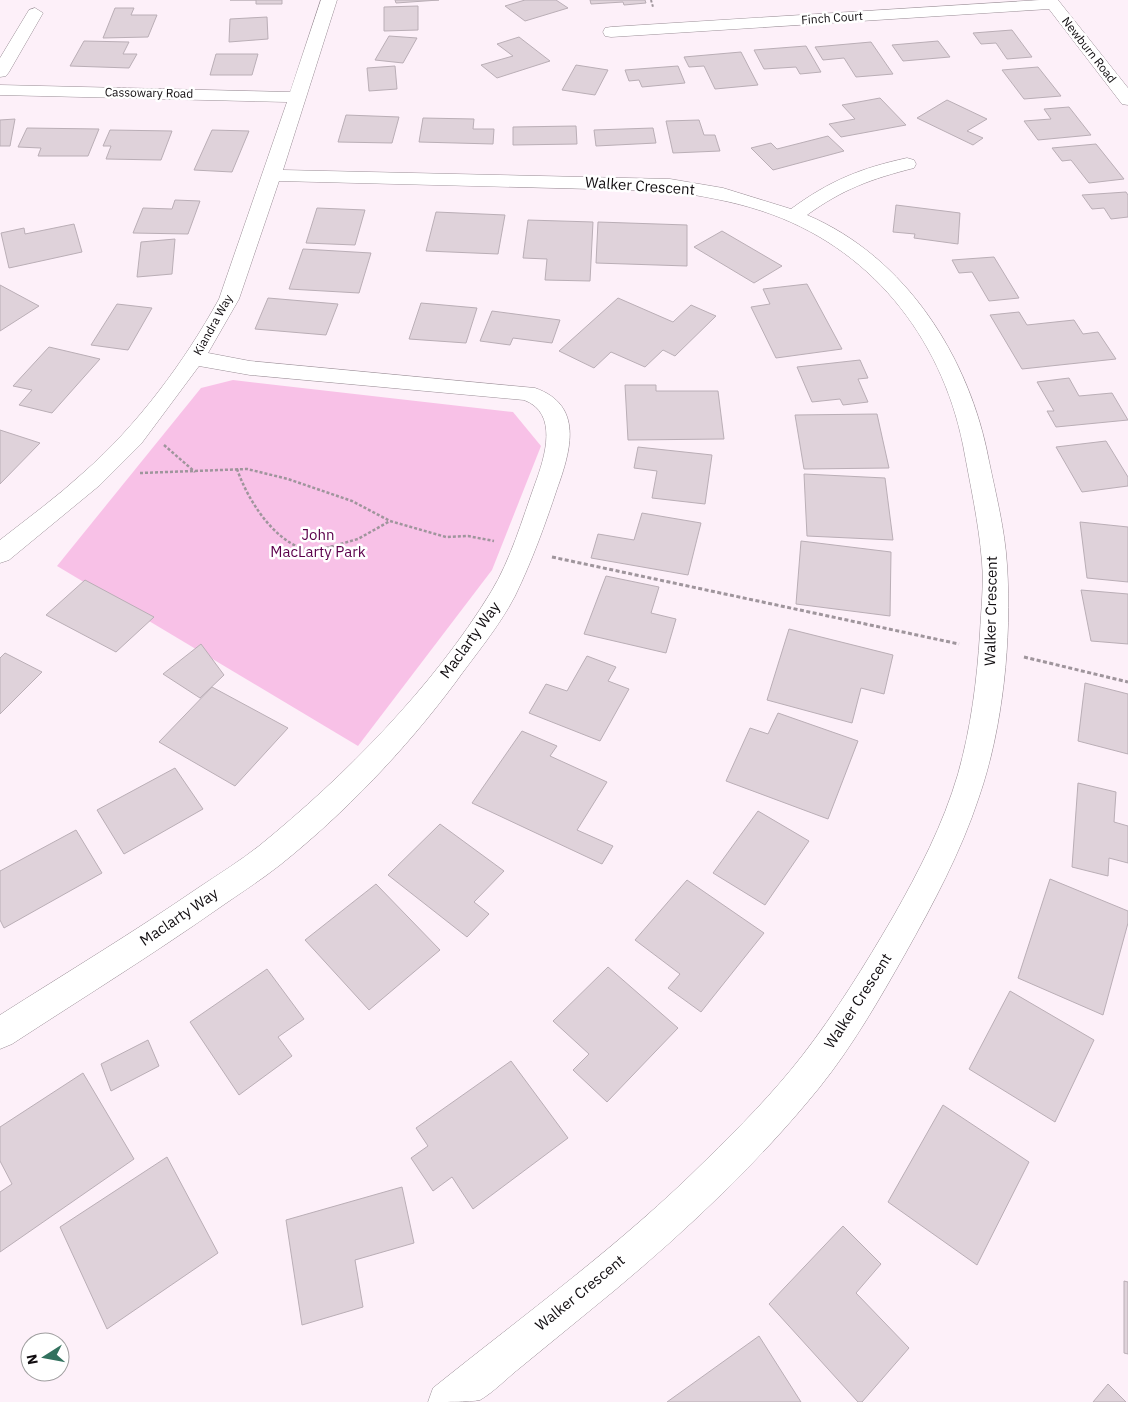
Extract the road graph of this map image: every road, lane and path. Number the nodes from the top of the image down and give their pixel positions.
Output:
1 (329, 0) edge
2 (1051, 2) edge
3 (35, 13) dead end
4 (611, 32) dead end
5 (0, 72) edge
6 (0, 90) edge
7 (298, 97) junction
8 (1128, 100) edge
9 (907, 164) dead end
10 (273, 175) junction
11 (794, 216) junction
12 (194, 358) junction
13 (163, 444) dead end
14 (237, 469) junction
15 (134, 471) dead end
16 (196, 472) junction
17 (390, 521) junction
18 (497, 542) dead end
19 (0, 554) edge
20 (549, 556) dead end
21 (962, 645) dead end
22 (1017, 656) dead end
23 (1128, 682) edge
24 (0, 1034) edge
25 (447, 1402) edge

1 - 7 street, Kiandra Way
2 - 4 street, Finch Court
2 - 8 street, Newburn Road
3 - 5 street
6 - 7 street, Cassowary Road
7 - 10 street, Kiandra Way
9 - 11 street
10 - 11 street, Walker Crescent
10 - 12 street, Kiandra Way
11 - 25 street, Walker Crescent
12 - 19 street, Kiandra Way
12 - 24 street, Maclarty Way
13 - 16 path
14 - 16 path
14 - 17 path
14 - 17 path
15 - 16 path
17 - 18 path
20 - 21 path
22 - 23 path

